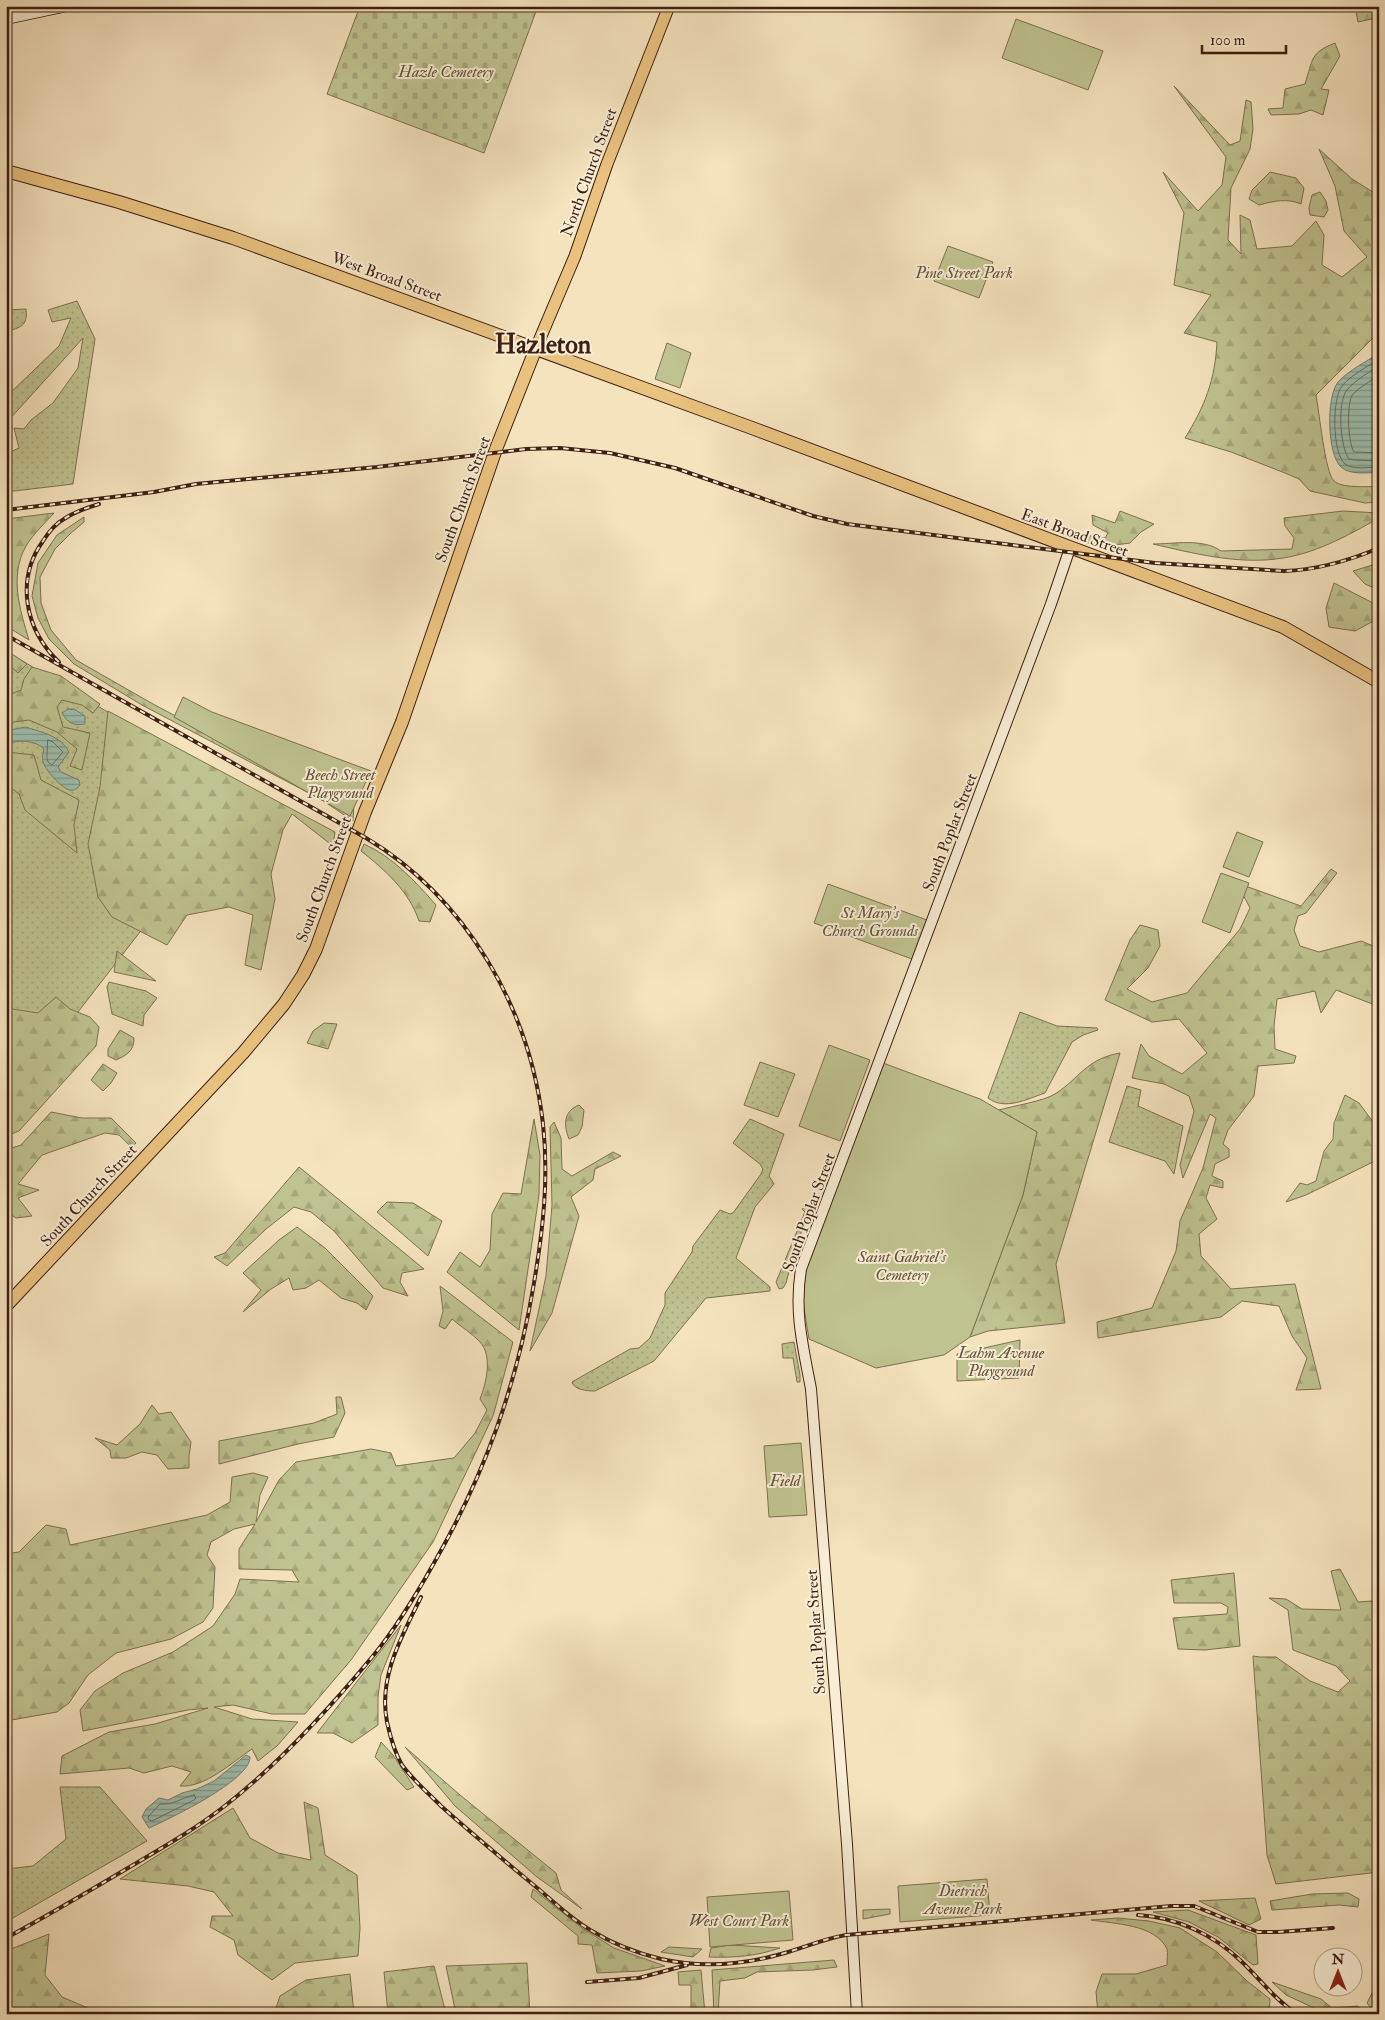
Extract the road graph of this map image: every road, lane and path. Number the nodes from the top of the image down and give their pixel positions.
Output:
1 (67, 6) edge
2 (669, 6) edge
3 (6, 19) edge
4 (6, 171) edge
5 (536, 348) junction
6 (752, 428) joint
7 (1070, 548) junction
8 (1379, 682) edge
9 (6, 1306) edge
10 (857, 2014) edge

1 - 3 main road
2 - 5 main road, North Church Street
4 - 5 highway, West Broad Street
5 - 6 highway, West Broad Street
5 - 9 highway, South Church Street
6 - 7 highway, East Broad Street
7 - 8 highway, East Broad Street
7 - 10 main road, South Poplar Street

